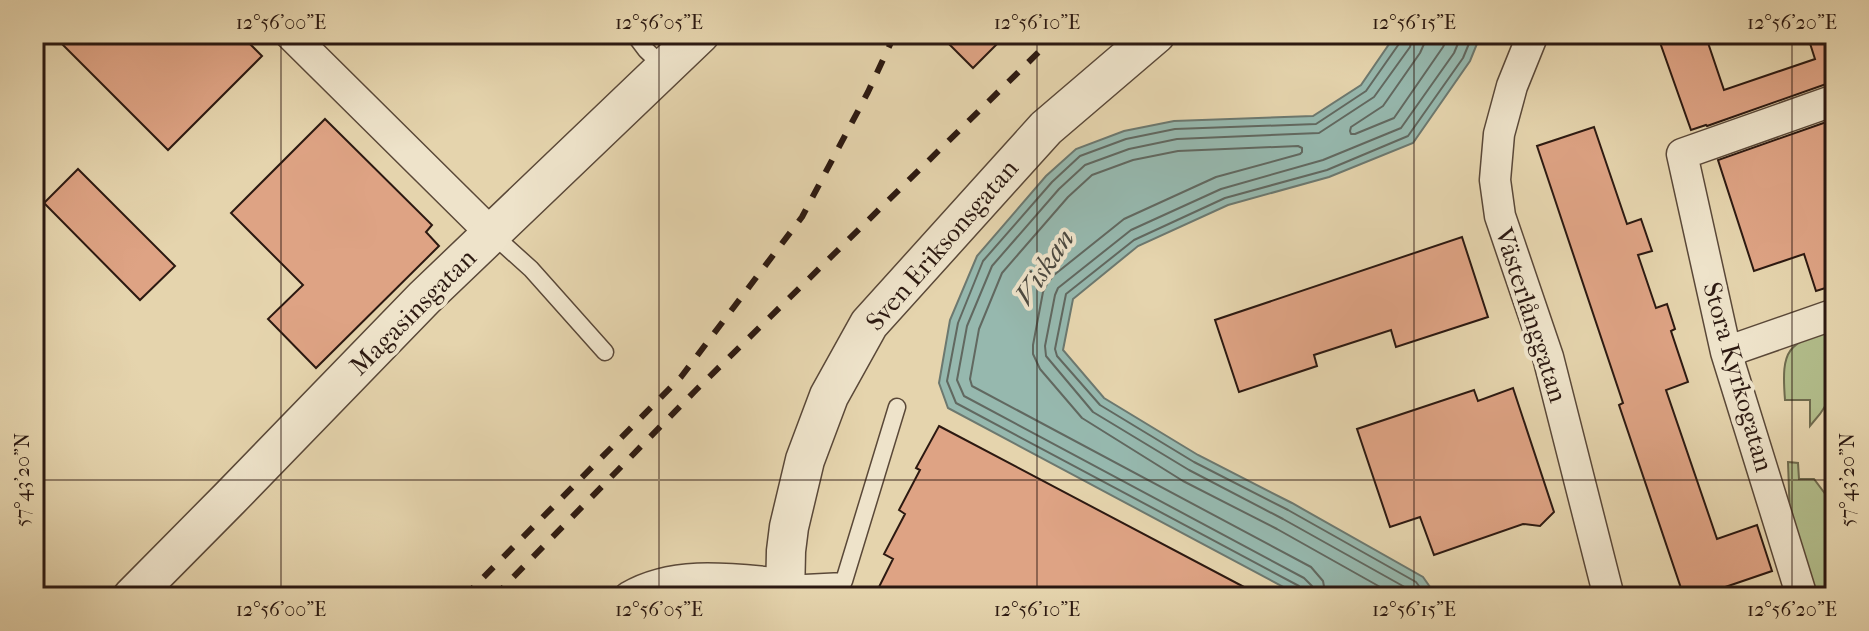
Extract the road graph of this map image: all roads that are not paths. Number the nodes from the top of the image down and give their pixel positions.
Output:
1 (290, 34) edge
2 (634, 34) edge
3 (700, 34) edge
4 (1156, 34) edge
5 (1533, 34) edge
6 (665, 68) junction
7 (1835, 100) edge
8 (492, 234) junction
9 (1835, 314) edge
10 (605, 352) dead end
11 (1726, 352) junction
12 (897, 407) dead end
13 (785, 590) edge
14 (132, 597) edge
15 (629, 597) edge
16 (1609, 597) edge
17 (1802, 597) edge

1 - 8 street
2 - 6 lane
3 - 6 street, Magasinsgatan
4 - 13 street, Sven Eriksonsgatan
5 - 16 street, Västerlånggatan
6 - 8 street, Magasinsgatan
7 - 11 street, Stora Kyrkogatan
8 - 10 lane
8 - 14 street, Magasinsgatan
9 - 11 street
11 - 17 street, Stora Kyrkogatan
12 - 13 lane
13 - 15 street

